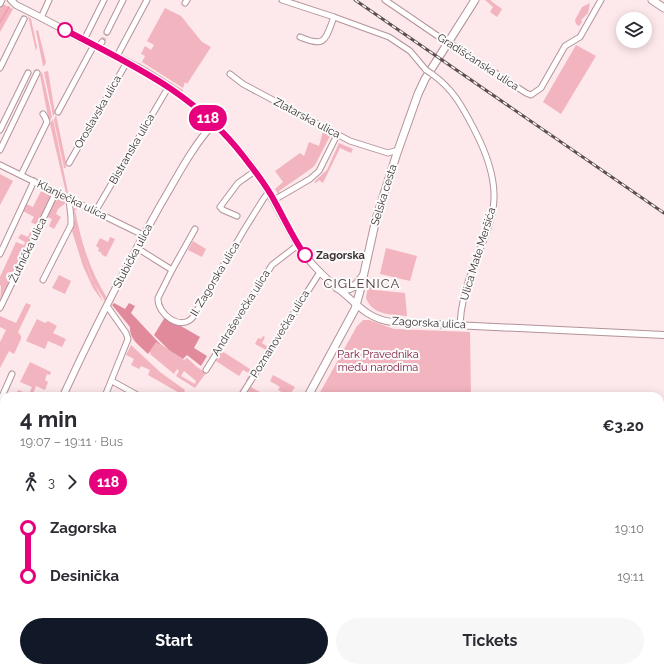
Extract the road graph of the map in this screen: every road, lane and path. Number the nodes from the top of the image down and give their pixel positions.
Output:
1 (2, 0) edge
2 (12, 0) edge
3 (50, 0) edge
4 (104, 0) edge
5 (123, 0) edge
6 (147, 0) edge
7 (282, 0) edge
8 (385, 0) edge
9 (475, 0) edge
10 (601, 0) edge
11 (652, 0) edge
12 (0, 4) edge
13 (664, 8) edge
14 (334, 17) junction
15 (41, 18) junction
16 (24, 19) dead end
17 (107, 32) tunnel mouth
18 (300, 37) dead end
19 (84, 40) junction
20 (99, 45) junction
21 (117, 56) junction
22 (127, 62) junction
23 (0, 68) edge
24 (28, 73) dead end
25 (37, 73) dead end
26 (230, 74) dead end
27 (168, 86) junction
28 (58, 112) dead end
29 (42, 114) dead end
30 (214, 123) junction
31 (0, 130) edge
32 (337, 134) junction
33 (0, 150) edge
34 (398, 150) junction
35 (388, 153) junction
36 (69, 162) dead end
37 (394, 162) junction
38 (0, 165) edge
39 (255, 171) junction
40 (22, 175) junction
41 (34, 181) junction
42 (56, 192) junction
43 (269, 192) junction
44 (69, 199) junction
45 (274, 200) junction
46 (95, 212) junction
47 (236, 216) dead end
48 (195, 229) dead end
49 (144, 235) junction
50 (298, 245) junction
51 (137, 248) junction
52 (0, 254) edge
53 (172, 270) junction
54 (320, 272) junction
55 (364, 274) junction
56 (43, 280) dead end
57 (337, 288) junction
58 (356, 305) junction
59 (107, 306) junction
60 (0, 308) edge
61 (460, 324) junction
62 (664, 334) edge
63 (206, 370) dead end
64 (12, 374) dead end
65 (112, 380) junction
66 (4, 392) edge
67 (65, 392) edge
68 (107, 392) edge
69 (132, 392) edge
70 (244, 392) edge
71 (310, 392) edge

1 - 12 street
2 - 15 street, Zagorska ulica
3 - 15 street
4 - 19 street
5 - 17 street
6 - 21 street
7 - 14 street, Ulica Mate Meršića
8 - 10 street, Gradišćanska ulica, bridge
9 - 34 main road, Selska cesta
11 - 13 main road
14 - 18 street
14 - 61 street, Ulica Mate Meršića, bridge
15 - 19 street, Zagorska ulica
16 - 23 street
19 - 20 street, Zagorska ulica
20 - 21 street, Zagorska ulica
20 - 28 street
21 - 22 street, Zagorska ulica
22 - 27 street, Zagorska ulica
22 - 36 street, Oroslavska ulica
24 - 31 street
25 - 33 street
26 - 32 street, Zlatarska ulica
27 - 30 street, Zagorska ulica
27 - 46 street, Bistranska ulica
29 - 40 street
30 - 39 street, Zagorska ulica
30 - 49 street, Stubička ulica
32 - 35 street, Zlatarska ulica
32 - 45 street
34 - 35 street
34 - 37 main road, Selska cesta
35 - 37 street
37 - 55 main road, Selska cesta
38 - 40 street, Klanječka ulica
39 - 43 street, Zagorska ulica
39 - 47 street
40 - 41 street, Klanječka ulica
41 - 42 street, Klanječka ulica
41 - 52 street
42 - 44 street, Klanječka ulica
42 - 60 street, Žutnička ulica
43 - 45 street, Zagorska ulica
43 - 53 street, II. Zagorska ulica
44 - 46 street, Klanječka ulica
44 - 56 street
45 - 50 street, Zagorska ulica
46 - 49 street, Klanječka ulica
48 - 53 street, II. Zagorska ulica
49 - 51 street, Stubička ulica
50 - 54 street, Zagorska ulica
50 - 63 street, Andraševečka ulica
51 - 53 street
51 - 59 street, Stubička ulica
54 - 57 street, Zagorska ulica
54 - 70 street, Poznanovečka ulica
55 - 57 main road
55 - 58 main road, Selska cesta
57 - 58 street, Zagorska ulica
58 - 61 street, Zagorska ulica
58 - 71 main road, Selska cesta
59 - 65 street
59 - 67 street, Stubička ulica
61 - 62 street, Zagorska ulica
64 - 66 street
65 - 68 street
65 - 69 street

